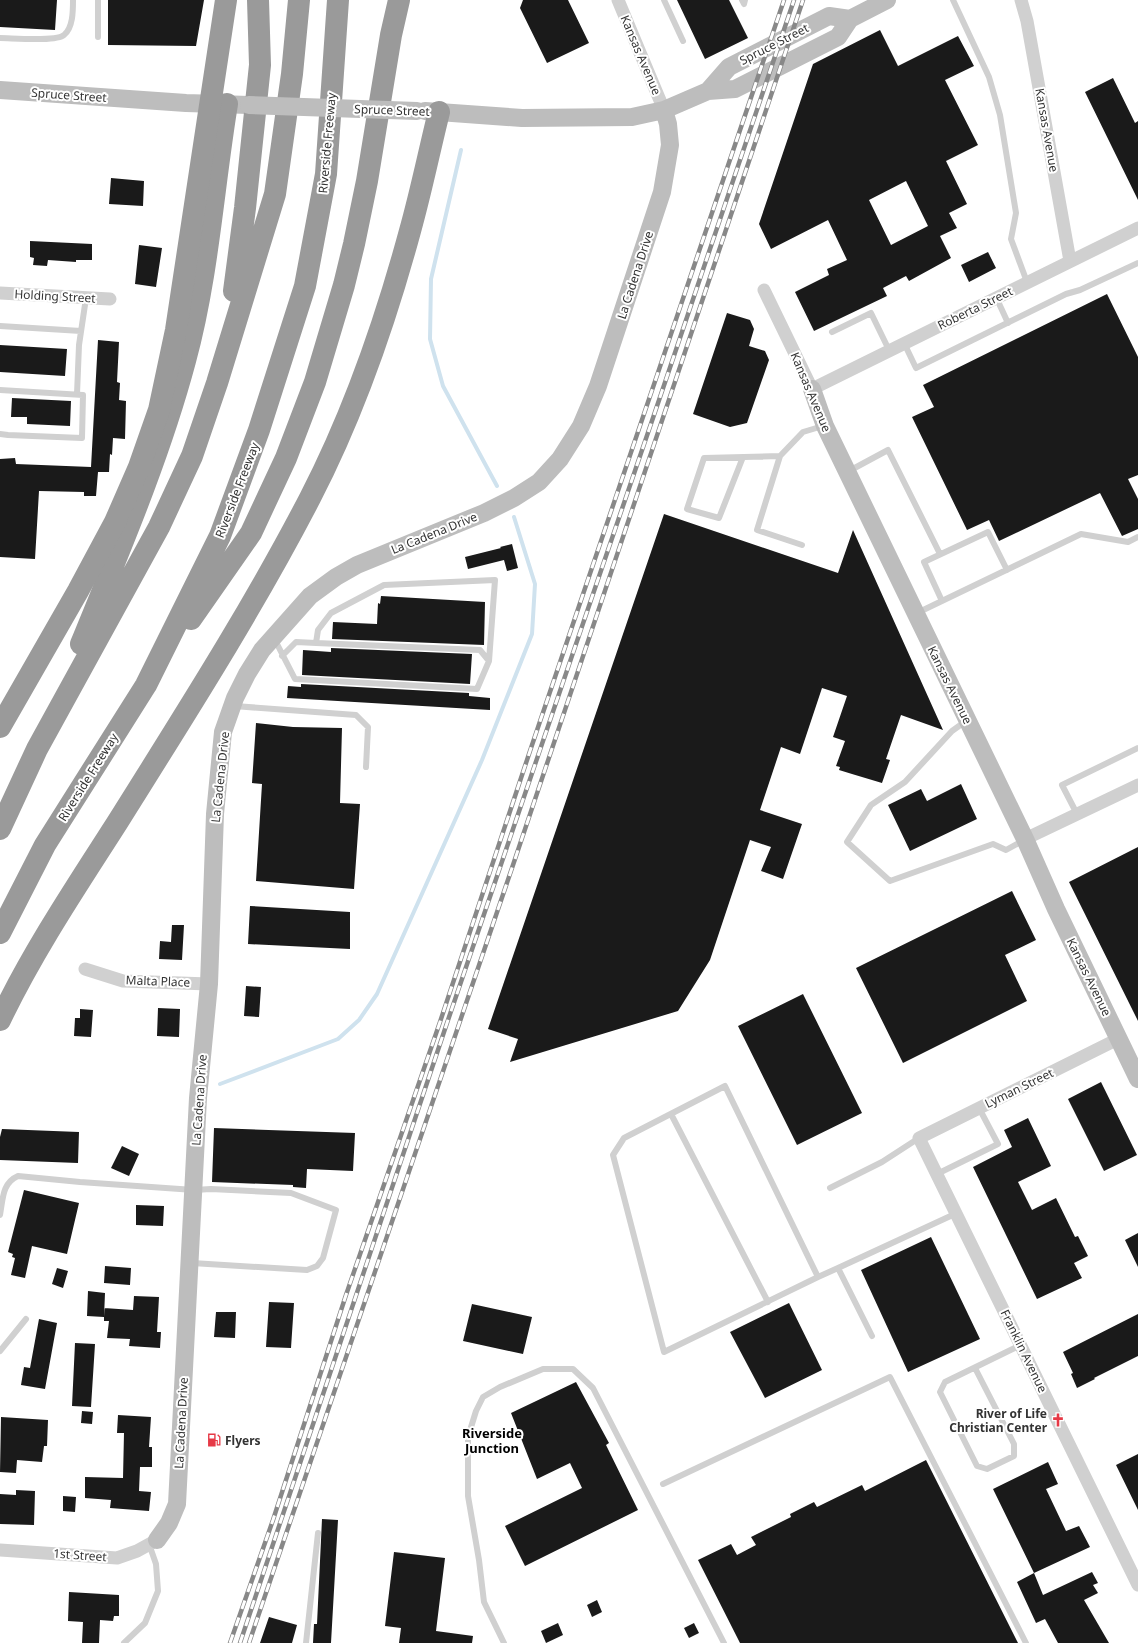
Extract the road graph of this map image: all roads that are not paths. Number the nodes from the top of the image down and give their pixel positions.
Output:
1 (73, 0) edge
2 (98, 0) edge
3 (226, 0) edge
4 (258, 0) edge
5 (299, 0) edge
6 (338, 0) edge
7 (399, 0) edge
8 (618, 0) edge
9 (664, 0) edge
10 (742, 0) edge
11 (745, 0) edge
12 (953, 0) edge
13 (1021, 0) edge
14 (876, 2) edge
15 (98, 37) dead end
16 (0, 38) edge
17 (683, 41) dead end
18 (0, 90) edge
19 (227, 104) junction
20 (664, 110) junction
21 (439, 112) junction
22 (1136, 231) edge
23 (1070, 261) junction
24 (1138, 263) edge
25 (1027, 282) junction
26 (764, 290) dead end
27 (0, 293) edge
28 (996, 297) junction
29 (86, 298) junction
30 (110, 299) dead end
31 (1008, 323) junction
32 (0, 326) edge
33 (81, 331) junction
34 (832, 332) dead end
35 (904, 343) junction
36 (889, 350) junction
37 (217, 383) junction
38 (812, 389) junction
39 (0, 390) edge
40 (77, 394) junction
41 (825, 426) junction
42 (0, 434) edge
43 (780, 456) junction
44 (743, 457) junction
45 (847, 472) junction
46 (1138, 537) edge
47 (802, 545) dead end
48 (940, 554) junction
49 (1007, 570) junction
50 (942, 601) junction
51 (916, 614) junction
52 (273, 637) junction
53 (316, 642) junction
54 (282, 656) junction
55 (489, 661) junction
56 (146, 685) junction
57 (232, 706) junction
58 (967, 720) junction
59 (0, 727) edge
60 (1138, 748) edge
61 (37, 749) junction
62 (366, 767) dead end
63 (1138, 785) edge
64 (1077, 814) junction
65 (0, 829) edge
66 (1025, 839) junction
67 (0, 933) edge
68 (85, 969) dead end
69 (209, 984) junction
70 (0, 1020) edge
71 (1118, 1039) junction
72 (1136, 1067) edge
73 (979, 1108) junction
74 (672, 1114) junction
75 (920, 1138) junction
76 (937, 1174) junction
77 (830, 1188) dead end
78 (194, 1190) junction
79 (956, 1213) junction
80 (0, 1216) edge
81 (190, 1263) junction
82 (838, 1268) junction
83 (818, 1278) junction
84 (768, 1302) junction
85 (26, 1319) dead end
86 (872, 1336) dead end
87 (1021, 1345) junction
88 (0, 1351) edge
89 (975, 1368) junction
90 (663, 1484) dead end
91 (318, 1533) dead end
92 (153, 1542) junction
93 (0, 1550) edge
94 (1138, 1585) edge
95 (124, 1643) edge
96 (306, 1643) edge
97 (504, 1643) edge
98 (724, 1643) edge
99 (1026, 1643) edge

1 - 16 lane
2 - 15 lane
3 - 59 highway, bridge
4 - 37 highway
5 - 37 highway
6 - 56 highway, Riverside Freeway
7 - 56 highway
8 - 20 street, Kansas Avenue
9 - 17 lane
10 - 11 lane
12 - 25 lane
13 - 23 street, Kansas Avenue
14 - 20 street, Spruce Street
18 - 19 street, Spruce Street
19 - 21 street, Spruce Street, bridge
19 - 61 highway
20 - 21 street, Spruce Street
20 - 52 street, La Cadena Drive
21 - 70 highway
22 - 23 street, Roberta Street
23 - 25 street, Roberta Street
24 - 31 lane
25 - 28 street, Roberta Street
26 - 38 street, Kansas Avenue
27 - 29 street, Holding Street
28 - 31 lane
28 - 35 street, Roberta Street
29 - 30 street, Holding Street
29 - 33 lane
31 - 35 lane
32 - 33 lane
33 - 40 lane
34 - 36 lane
35 - 36 street, Roberta Street
36 - 38 street, Roberta Street
37 - 61 highway
38 - 41 street, Kansas Avenue
39 - 40 lane
40 - 42 lane
41 - 43 lane
41 - 45 street, Kansas Avenue
43 - 44 lane
43 - 47 lane
44 - 44 lane
45 - 48 lane
45 - 51 street, Kansas Avenue
46 - 49 lane
48 - 49 lane
48 - 50 lane
49 - 50 lane
50 - 51 lane
51 - 58 street, Kansas Avenue
52 - 54 lane
52 - 57 street, La Cadena Drive
53 - 54 lane
53 - 55 lane
53 - 55 lane
54 - 55 lane
56 - 67 highway, Riverside Freeway
57 - 62 lane
57 - 69 street, La Cadena Drive
58 - 66 street, Kansas Avenue
58 - 66 lane
60 - 64 lane
61 - 65 highway
63 - 64 street
64 - 66 street
66 - 71 street, Kansas Avenue
68 - 69 street, Malta Place
69 - 78 street, La Cadena Drive
71 - 72 street, Kansas Avenue
71 - 73 street, Lyman Street
73 - 75 street, Lyman Street
73 - 76 lane
74 - 83 lane
74 - 84 lane
74 - 84 lane
75 - 76 street, Franklin Avenue
75 - 77 lane
76 - 79 street, Franklin Avenue
78 - 80 lane
78 - 81 street, La Cadena Drive
78 - 81 lane
79 - 82 lane
79 - 87 street, Franklin Avenue
81 - 92 street, La Cadena Drive
82 - 83 lane
82 - 86 lane
83 - 84 lane
85 - 88 lane
87 - 89 lane
87 - 94 street, Franklin Avenue
89 - 89 lane
90 - 99 lane
91 - 96 lane
92 - 93 street, 1st Street
92 - 95 lane
97 - 98 lane

